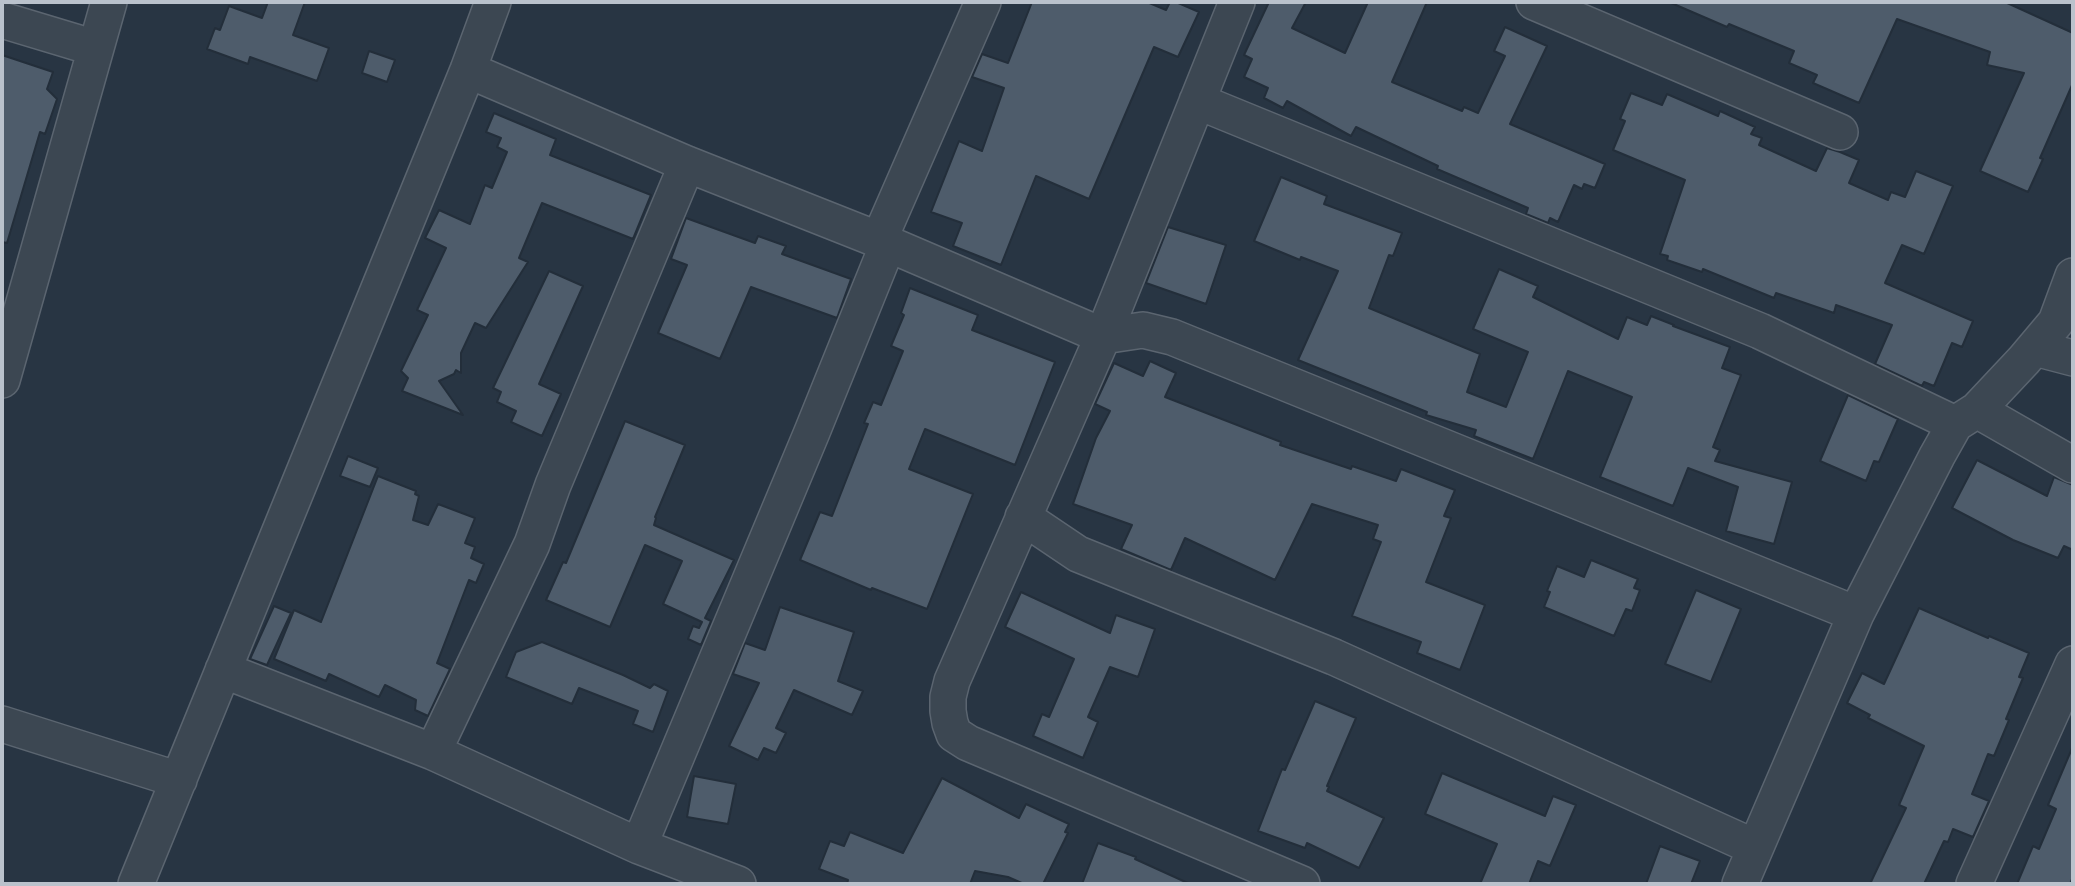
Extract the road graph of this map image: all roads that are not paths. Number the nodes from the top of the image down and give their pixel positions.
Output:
1 (109, 2) edge
2 (493, 2) edge
3 (983, 2) edge
4 (1237, 2) edge
5 (1534, 2) edge
6 (2, 20) edge
7 (95, 48) junction
8 (468, 70) junction
9 (1197, 101) junction
10 (1840, 132) dead end
11 (687, 164) junction
12 (883, 242) junction
13 (2073, 276) edge
14 (1103, 336) junction
15 (2035, 348) junction
16 (2073, 358) edge
17 (2, 380) edge
18 (1966, 417) junction
19 (2073, 465) edge
20 (1023, 517) junction
21 (1856, 614) junction
22 (2073, 664) edge
23 (223, 670) junction
24 (2, 724) edge
25 (433, 752) junction
26 (179, 780) junction
27 (639, 846) junction
28 (1754, 847) junction
29 (136, 884) edge
30 (738, 884) edge
31 (1302, 884) edge
32 (1740, 884) edge
33 (1974, 884) edge

1 - 7 street
2 - 8 street
3 - 12 street
4 - 9 street
5 - 10 street
6 - 7 street
7 - 17 street
8 - 11 street
8 - 23 street
9 - 14 street
9 - 18 street
11 - 12 street
11 - 25 street
12 - 14 street
12 - 27 street
13 - 15 street
14 - 20 street
14 - 21 street
15 - 16 street
15 - 18 street
18 - 19 street
18 - 21 street
20 - 28 street
20 - 31 street
21 - 28 street
22 - 33 street
23 - 25 street
23 - 26 street
24 - 26 street
25 - 27 street
26 - 29 street
27 - 30 street
28 - 32 street

